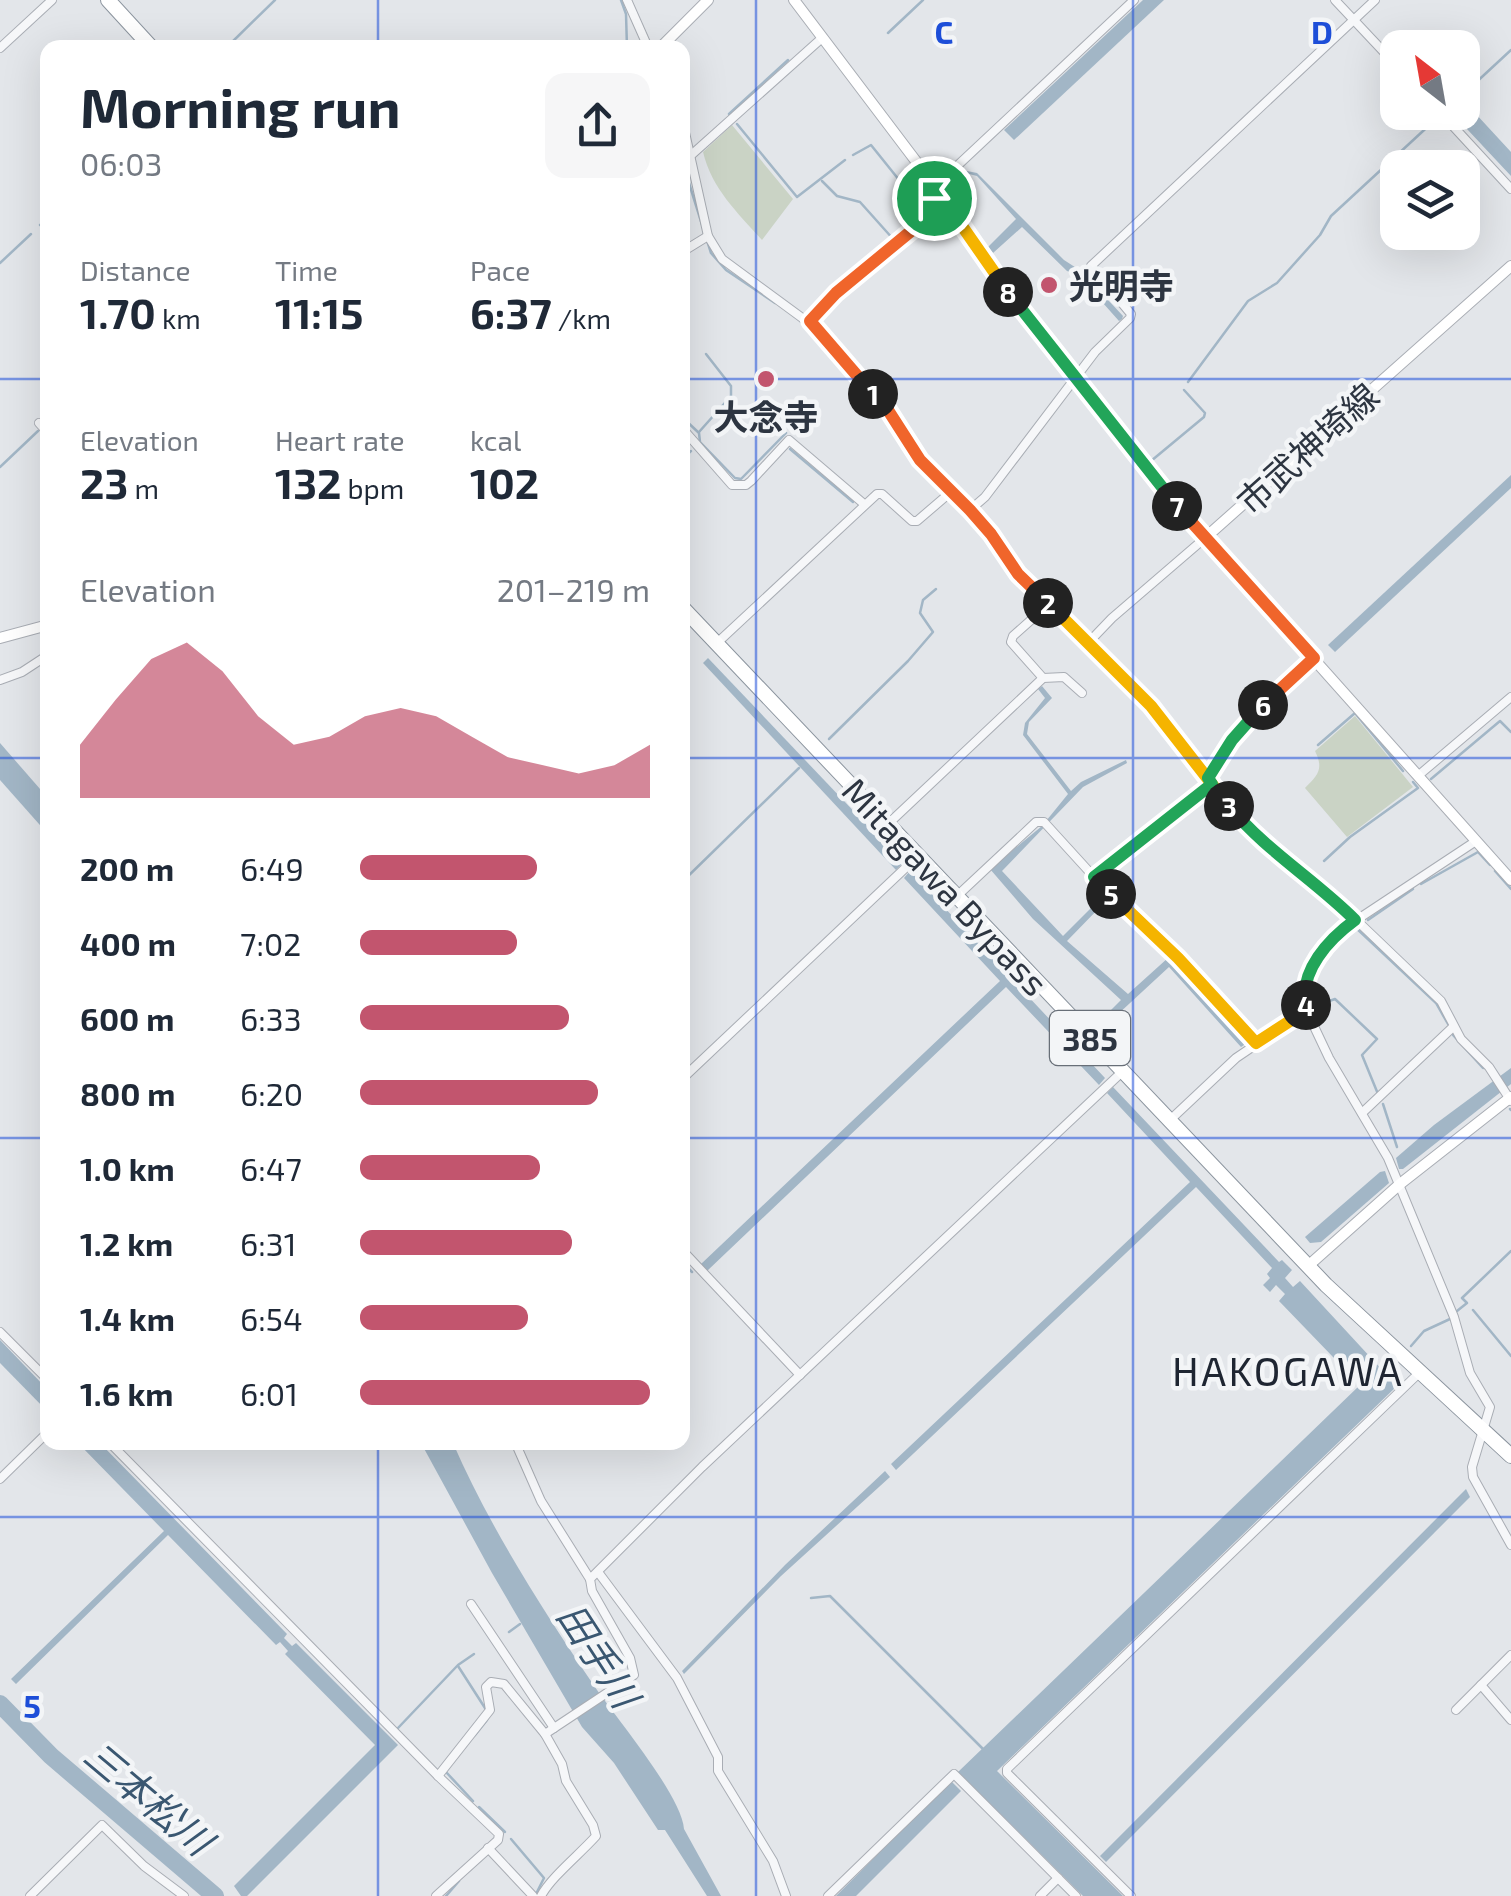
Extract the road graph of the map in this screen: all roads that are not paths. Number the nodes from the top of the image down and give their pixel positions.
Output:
1 (52, 0) edge
2 (108, 0) edge
3 (627, 0) edge
4 (708, 0) edge
5 (794, 0) edge
6 (1134, 0) edge
7 (1336, 0) edge
8 (1369, 5) edge
9 (1353, 19) junction
10 (822, 38) junction
11 (145, 40) edge
12 (644, 40) edge
13 (668, 40) edge
14 (0, 48) edge
15 (1380, 48) edge
16 (1457, 130) edge
17 (690, 157) joint
18 (1511, 189) edge
19 (937, 190) junction
20 (705, 237) junction
21 (690, 247) edge
22 (1511, 266) edge
23 (810, 321) junction
24 (1076, 376) junction
25 (690, 437) edge
26 (949, 493) junction
27 (864, 504) junction
28 (970, 510) junction
29 (1205, 538) junction
30 (1046, 607) junction
31 (690, 616) edge
32 (40, 627) edge
33 (0, 638) edge
34 (1089, 642) junction
35 (716, 643) junction
36 (1314, 658) junction
37 (40, 660) edge
38 (1043, 678) junction
39 (0, 680) edge
40 (1082, 694) dead end
41 (1511, 697) edge
42 (1418, 775) junction
43 (1208, 784) junction
44 (888, 824) junction
45 (1476, 841) junction
46 (918, 856) junction
47 (1094, 877) junction
48 (1511, 880) edge
49 (957, 896) junction
50 (1355, 920) junction
51 (1307, 1010) junction
52 (1453, 1027) junction
53 (1256, 1043) junction
54 (690, 1071) edge
55 (1122, 1072) junction
56 (1509, 1097) edge
57 (1362, 1113) junction
58 (1169, 1121) junction
59 (1400, 1184) junction
60 (690, 1258) edge
61 (1308, 1266) junction
62 (0, 1332) edge
63 (40, 1372) edge
64 (1418, 1374) junction
65 (800, 1375) junction
66 (1482, 1432) junction
67 (40, 1440) edge
68 (117, 1450) edge
69 (519, 1450) edge
70 (1511, 1456) edge
71 (0, 1478) edge
72 (1511, 1544) edge
73 (598, 1572) junction
74 (590, 1579) junction
75 (471, 1604) dead end
76 (1511, 1655) edge
77 (1481, 1686) junction
78 (1456, 1710) dead end
79 (1511, 1720) edge
80 (553, 1729) junction
81 (438, 1776) junction
82 (488, 1848) junction
83 (1058, 1878) junction
84 (30, 1896) edge
85 (184, 1896) edge
86 (436, 1896) edge
87 (533, 1896) edge
88 (541, 1896) edge
89 (786, 1896) edge
90 (828, 1896) edge
91 (1040, 1896) edge
92 (1076, 1896) edge
93 (1131, 1896) edge

1 - 14 street
2 - 11 highway
3 - 12 street
4 - 13 main road
5 - 10 main road, 市武神埼線
6 - 19 street
7 - 9 street
8 - 9 street
9 - 15 street
9 - 24 street
10 - 17 street
10 - 19 main road, 市武神埼線
16 - 18 street
17 - 20 street
19 - 23 street
19 - 24 main road, 市武神埼線
20 - 21 street
20 - 23 street
22 - 29 main road, 市武神埼線
23 - 26 street
24 - 28 street
24 - 29 main road, 市武神埼線
25 - 27 street
26 - 27 street
26 - 28 street
27 - 35 street
28 - 30 street
29 - 34 street
29 - 36 main road
30 - 34 street
30 - 38 street
31 - 35 highway, Mitagawa Bypass / 385
32 - 33 main road
34 - 43 street
35 - 44 highway, Mitagawa Bypass / 385
36 - 42 main road
36 - 43 street
37 - 39 street
38 - 40 street
38 - 44 street
41 - 42 street
42 - 45 main road
43 - 47 street
43 - 50 street
44 - 46 highway, Mitagawa Bypass / 385
45 - 48 main road
45 - 50 street
46 - 49 highway, Mitagawa Bypass / 385
46 - 54 street
47 - 49 street
47 - 53 street
49 - 55 highway, Mitagawa Bypass / 385
50 - 51 street
50 - 52 street
51 - 53 street
51 - 57 street
52 - 56 street
52 - 57 street
53 - 58 street
55 - 58 highway, Mitagawa Bypass / 385
55 - 65 street
56 - 59 main road
57 - 59 street
58 - 61 highway, Mitagawa Bypass / 385
59 - 61 main road
59 - 66 street
60 - 65 street
61 - 64 highway, Mitagawa Bypass / 385
62 - 63 street
64 - 66 highway, Mitagawa Bypass / 385
64 - 93 street
65 - 73 street
66 - 70 highway, Mitagawa Bypass / 385
66 - 72 street
67 - 71 street
68 - 81 street
69 - 74 street
73 - 74 street
73 - 89 street
74 - 80 street
75 - 80 street
76 - 77 street
77 - 78 street
77 - 79 street
80 - 81 street
80 - 88 street
81 - 82 street
82 - 86 street
82 - 87 street
83 - 90 street
83 - 91 street
83 - 92 street
84 - 85 street

